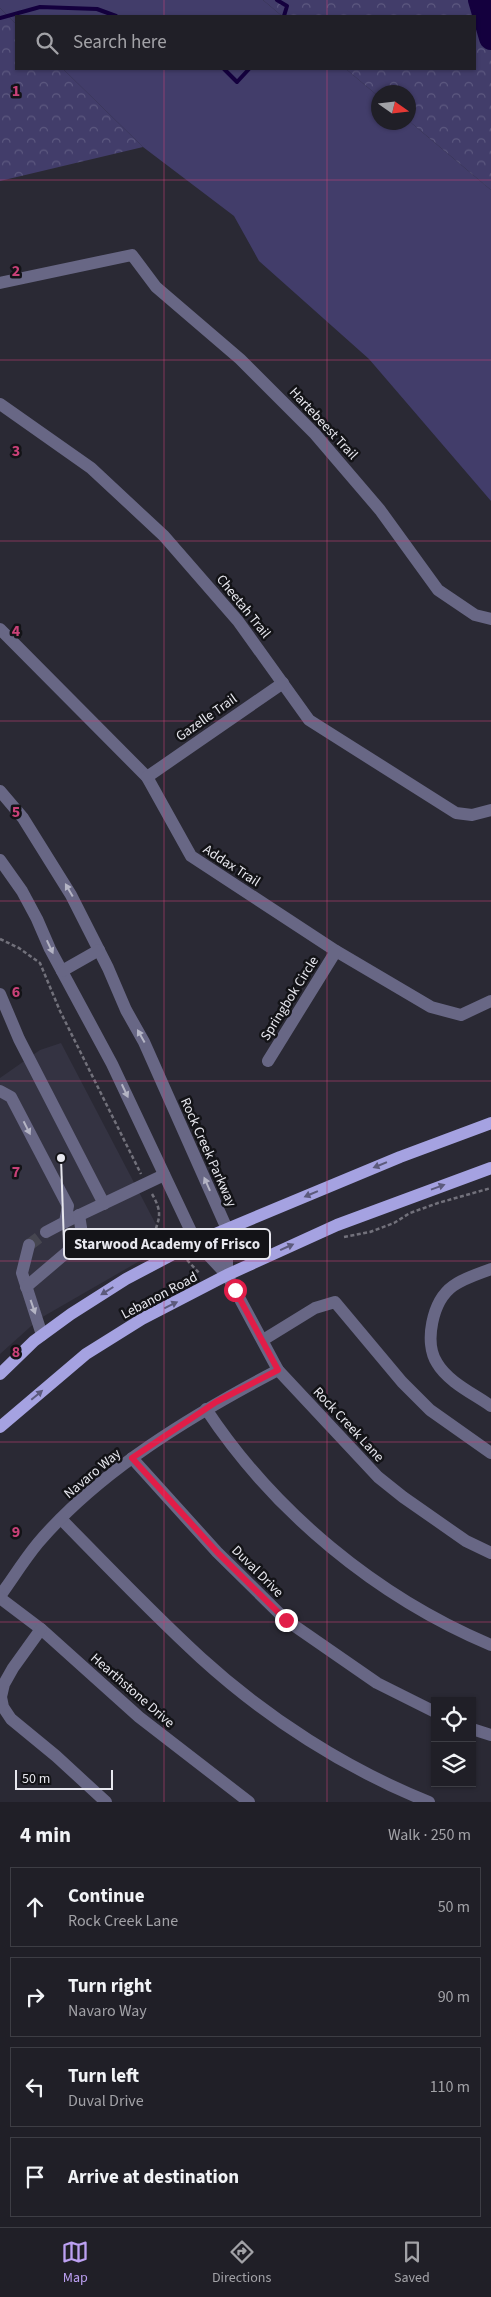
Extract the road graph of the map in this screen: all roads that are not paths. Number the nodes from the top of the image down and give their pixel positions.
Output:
1 (0, 283) edge
2 (0, 404) edge
3 (487, 619) edge
4 (0, 630) edge
5 (283, 682) junction
6 (147, 777) junction
7 (0, 791) edge
8 (491, 810) edge
9 (0, 860) edge
10 (100, 950) junction
11 (336, 951) junction
12 (62, 971) junction
13 (0, 994) edge
14 (491, 1001) edge
15 (268, 1062) dead end
16 (0, 1091) edge
17 (491, 1124) edge
18 (491, 1168) edge
19 (164, 1175) junction
20 (104, 1204) junction
21 (79, 1215) junction
22 (65, 1222) junction
23 (227, 1229) junction
24 (46, 1232) tunnel mouth
25 (196, 1242) junction
26 (29, 1245) tunnel mouth
27 (491, 1269) edge
28 (227, 1274) junction
29 (26, 1287) junction
30 (42, 1335) junction
31 (263, 1340) junction
32 (278, 1370) junction
33 (0, 1374) edge
34 (491, 1406) edge
35 (206, 1409) junction
36 (0, 1427) edge
37 (491, 1453) edge
38 (132, 1458) junction
39 (61, 1519) junction
40 (491, 1554) edge
41 (0, 1597) edge
42 (41, 1629) junction
43 (491, 1645) edge
44 (431, 1710) edge
45 (476, 1730) edge
46 (491, 1736) edge
47 (106, 1802) edge
48 (249, 1802) edge
49 (429, 1802) edge

1 - 3 street, Hartebeest Trail
2 - 5 street, Cheetah Trail
4 - 6 street, Addax Trail
5 - 6 street, Gazelle Trail
5 - 8 street, Cheetah Trail
6 - 11 street, Addax Trail
10 -> 7 street, Rock Creek Parkway
9 -> 12 street
10 - 12 street
23 -> 10 street, Rock Creek Parkway
11 - 14 street, Addax Trail
11 - 15 street, Springbok Circle
12 -> 19 street
13 - 20 street
16 -> 22 street
17 -> 23 main road, Lebanon Road
28 -> 18 main road, Lebanon Road
19 - 20 street
19 - 25 street
20 - 21 street
21 - 22 street
21 - 29 street
22 - 24 street
23 - 25 main road, Lebanon Road
23 - 28 street, Rock Creek Parkway
25 - 28 street
25 -> 30 main road, Lebanon Road
26 - 29 street
27 - 34 street
28 - 31 street, Rock Creek Lane
36 -> 28 main road, Lebanon Road
29 -> 30 street
30 - 33 main road, Lebanon Road
31 - 32 street, Rock Creek Lane
31 - 37 street
32 - 35 street, Navaro Way
32 - 40 street, Rock Creek Lane
35 - 38 street, Navaro Way
35 - 43 street
38 - 39 street, Navaro Way
38 - 44 street, Duval Drive
39 - 41 street, Navaro Way
39 - 49 street
41 - 42 street, Hearthstone Drive
42 - 47 street
42 - 48 street, Hearthstone Drive
45 - 46 street

